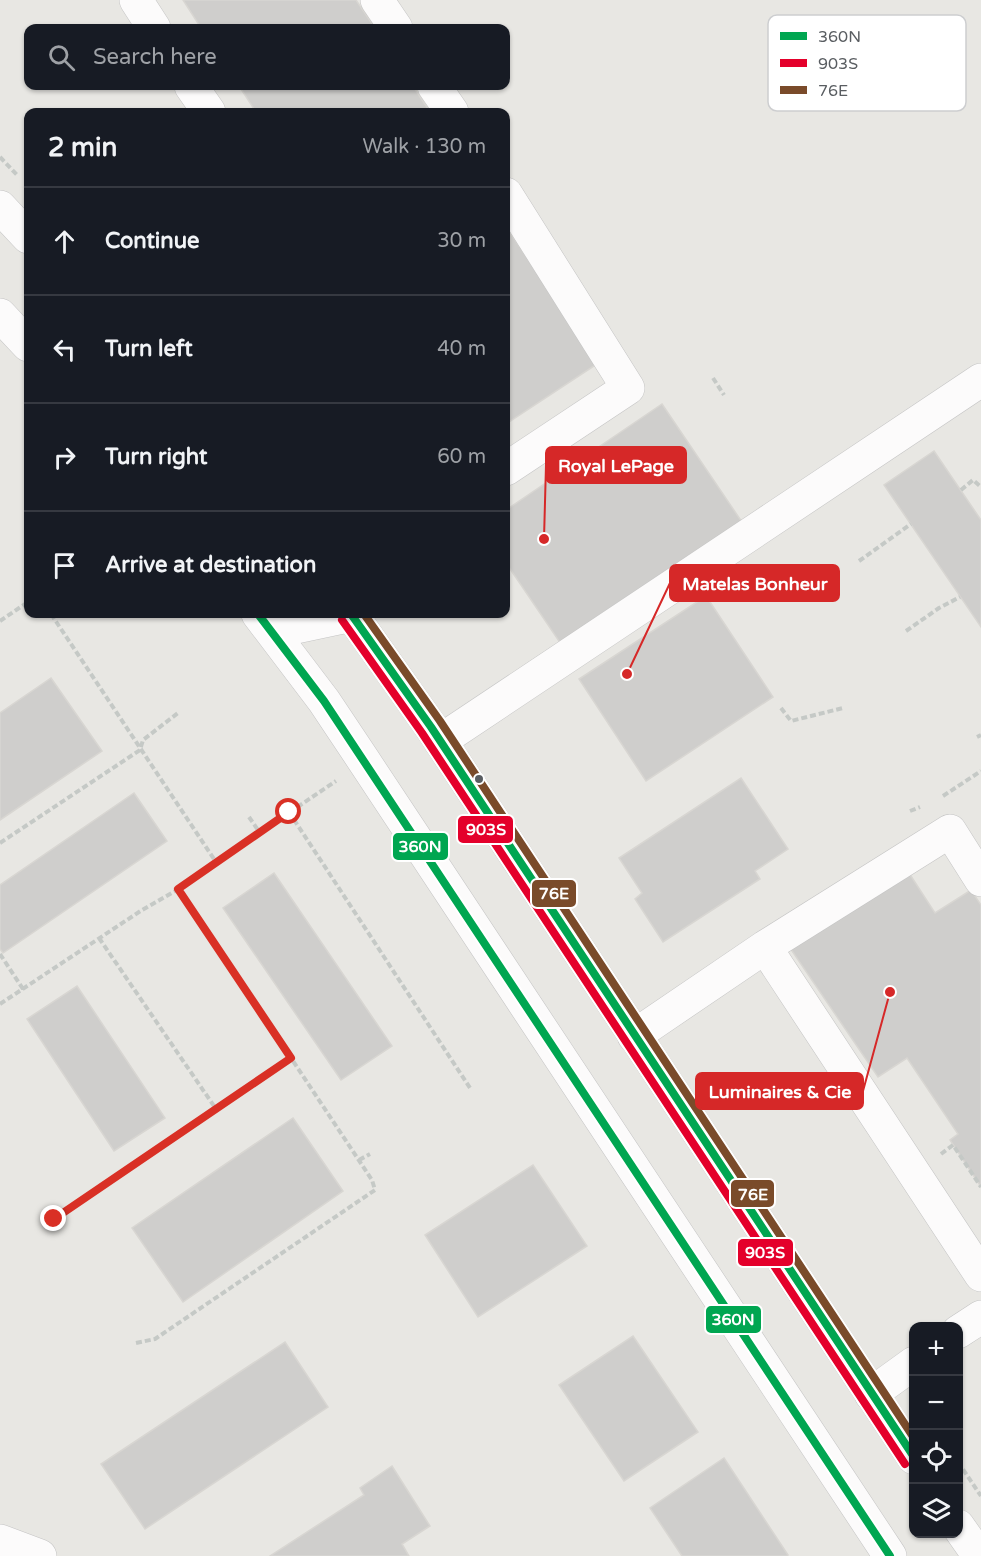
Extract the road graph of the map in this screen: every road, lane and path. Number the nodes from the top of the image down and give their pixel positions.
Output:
1 (136, 0) edge
2 (377, 0) edge
3 (151, 24) edge
4 (393, 24) edge
5 (194, 90) edge
6 (437, 90) edge
7 (206, 108) edge
8 (449, 108) edge
9 (0, 157) edge
10 (21, 180) dead end
11 (510, 200) edge
12 (0, 207) edge
13 (24, 233) edge
14 (0, 315) edge
15 (24, 341) edge
16 (713, 378) dead end
17 (981, 380) edge
18 (724, 395) dead end
19 (510, 466) edge
20 (981, 488) edge
21 (960, 490) dead end
22 (911, 524) dead end
23 (859, 561) dead end
24 (960, 597) dead end
25 (24, 605) edge
26 (54, 618) edge
27 (301, 618) edge
28 (355, 618) edge
29 (276, 620) edge
30 (0, 621) edge
31 (906, 631) dead end
32 (781, 708) dead end
33 (843, 708) dead end
34 (178, 713) dead end
35 (440, 741) junction
36 (140, 750) junction
37 (981, 771) edge
38 (336, 781) dead end
39 (940, 798) dead end
40 (925, 806) dead end
41 (910, 811) dead end
42 (289, 812) junction
43 (249, 817) dead end
44 (260, 833) junction
45 (0, 843) edge
46 (216, 862) junction
47 (981, 880) edge
48 (178, 889) junction
49 (99, 938) junction
50 (765, 947) junction
51 (0, 954) edge
52 (23, 989) junction
53 (0, 1004) edge
54 (634, 1036) junction
55 (291, 1058) junction
56 (470, 1088) dead end
57 (216, 1109) junction
58 (953, 1145) dead end
59 (370, 1154) dead end
60 (359, 1160) junction
61 (981, 1187) edge
62 (54, 1219) dead end
63 (981, 1275) edge
64 (981, 1317) edge
65 (963, 1329) edge
66 (136, 1342) dead end
67 (909, 1367) edge
68 (871, 1394) junction
69 (909, 1451) edge
70 (963, 1469) edge
71 (981, 1496) edge
72 (963, 1533) edge
73 (0, 1541) edge
74 (40, 1556) edge
75 (890, 1556) edge
76 (979, 1556) edge

1 - 3 street
2 - 4 street
5 - 7 street
6 - 8 street
9 - 10 path
11 - 19 street
12 - 13 street
14 - 15 street
16 - 18 path
17 - 35 street
20 - 21 path
22 - 23 path
24 - 31 path
25 - 30 path
26 - 36 path
27 - 29 street
28 - 35 street
29 - 75 street
32 - 33 path
34 - 36 path
35 - 54 street
36 - 45 path
36 - 46 path
37 - 39 path
38 - 42 path
40 - 41 path
42 - 44 path
42 - 56 path
43 - 44 path
44 - 46 path
46 - 48 path
47 - 50 street
48 - 49 path
48 - 55 path
49 - 52 path
49 - 57 path
50 - 54 street
50 - 63 street
51 - 52 path
52 - 53 path
54 - 68 street
55 - 57 path
55 - 60 path
57 - 62 path
58 - 61 path
59 - 60 path
60 - 66 path
64 - 65 street
67 - 68 street
68 - 69 street
70 - 71 path
72 - 76 street
73 - 74 street

